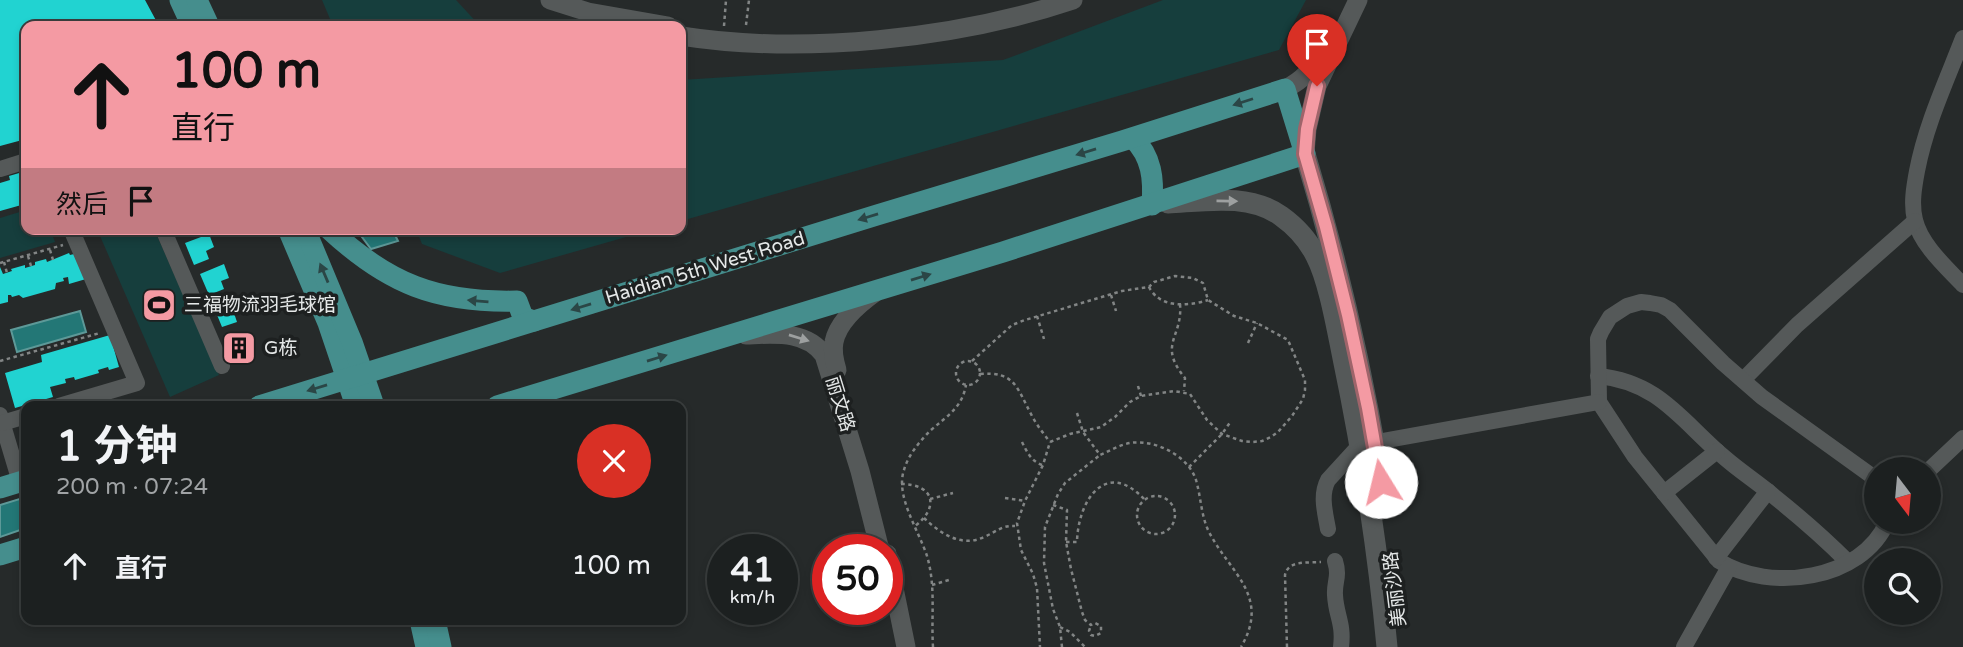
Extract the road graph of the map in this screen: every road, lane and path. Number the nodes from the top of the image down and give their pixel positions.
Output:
1 (180, 0) edge
2 (197, 0) edge
3 (532, 0) edge
4 (550, 0) edge
5 (726, 0) edge
6 (749, 0) edge
7 (1046, 0) edge
8 (1073, 0) edge
9 (1344, 0) edge
10 (1358, 0) edge
11 (190, 21) edge
12 (207, 21) edge
13 (605, 21) edge
14 (639, 21) edge
15 (686, 29) edge
16 (723, 33) junction
17 (745, 35) junction
18 (686, 36) edge
19 (1963, 38) edge
20 (1285, 89) junction
21 (1142, 135) junction
22 (1305, 154) junction
23 (21, 163) edge
24 (0, 169) edge
25 (21, 169) edge
26 (0, 175) edge
27 (1155, 204) junction
28 (1915, 221) junction
29 (74, 235) edge
30 (166, 235) edge
31 (291, 235) edge
32 (308, 235) edge
33 (336, 235) edge
34 (50, 249) junction
35 (28, 255) junction
36 (53, 260) dead end
37 (2, 263) edge
38 (31, 266) dead end
39 (7, 272) dead end
40 (1334, 285) junction
41 (1963, 285) edge
42 (1149, 287) junction
43 (878, 290) junction
44 (1111, 295) junction
45 (1208, 300) junction
46 (1180, 304) junction
47 (1116, 310) dead end
48 (1037, 316) junction
49 (534, 321) junction
50 (1257, 323) junction
51 (114, 329) junction
52 (731, 335) junction
53 (1044, 339) dead end
54 (1248, 343) dead end
55 (50, 347) junction
56 (51, 352) dead end
57 (0, 361) edge
58 (972, 361) junction
59 (222, 366) dead end
60 (980, 374) junction
61 (355, 376) junction
62 (1598, 376) junction
63 (1742, 380) junction
64 (966, 385) junction
65 (566, 386) junction
66 (1138, 386) dead end
67 (1184, 391) junction
68 (1141, 396) junction
69 (76, 401) edge
70 (275, 401) edge
71 (356, 401) edge
72 (371, 401) edge
73 (515, 401) edge
74 (552, 401) edge
75 (1599, 402) junction
76 (1077, 413) dead end
77 (21, 417) edge
78 (1, 419) edge
79 (1231, 421) dead end
80 (1083, 432) junction
81 (1222, 434) junction
82 (1963, 438) edge
83 (1022, 442) dead end
84 (1050, 442) junction
85 (1367, 443) junction
86 (1717, 451) junction
87 (1100, 455) junction
88 (1941, 459) edge
89 (1043, 465) junction
90 (1189, 467) junction
91 (1864, 470) edge
92 (15, 483) edge
93 (901, 484) junction
94 (1768, 491) junction
95 (953, 493) dead end
96 (1664, 493) junction
97 (1005, 498) dead end
98 (930, 499) junction
99 (1145, 499) junction
100 (1025, 501) junction
101 (1053, 505) junction
102 (924, 518) junction
103 (915, 526) junction
104 (1017, 526) junction
105 (1328, 528) dead end
106 (876, 534) edge
107 (882, 534) edge
108 (1880, 534) edge
109 (1066, 542) junction
110 (21, 549) edge
111 (0, 555) edge
112 (1335, 561) joint
113 (1848, 562) junction
114 (1723, 563) junction
115 (949, 580) dead end
116 (932, 585) junction
117 (895, 625) edge
118 (902, 625) edge
119 (1091, 625) dead end
120 (1060, 627) junction
121 (900, 647) edge
122 (906, 647) edge
123 (933, 647) edge
124 (1040, 647) edge
125 (1062, 647) edge
126 (1085, 647) edge
127 (1241, 647) edge
128 (1287, 647) edge
129 (1341, 647) edge
130 (1387, 647) edge
131 (1402, 647) edge
132 (1684, 647) edge

1 - 11 main road
2 - 12 main road
3 - 13 street
4 - 14 street
5 - 16 path
6 - 17 path
7 - 17 street
8 - 18 street
9 - 20 street
10 - 22 street
15 - 16 street
16 - 17 street
19 - 28 street
20 -> 21 main road, Haidian 5th West Road
20 - 22 main road
21 - 27 main road
21 -> 49 main road, Haidian 5th West Road
22 - 27 main road
22 - 40 main road
23 - 24 street
25 - 26 street
27 -> 40 main road
43 -> 27 main road
28 - 41 street
28 - 63 street
29 - 34 path
29 - 51 street
30 - 59 street
31 - 61 main road
61 -> 32 main road
49 -> 33 main road
34 - 35 path
34 - 36 path
35 - 37 path
35 - 38 path
37 - 39 path
40 - 85 main road, 美丽沙路
42 - 44 path
42 - 45 path
42 - 46 path
43 - 52 main road
43 - 107 street, 丽文路
44 - 47 path
44 - 48 path
45 - 46 path
45 - 50 path
46 - 67 path
48 - 53 path
48 - 58 path
49 - 61 main road, Haidian 5th West Road
50 - 54 path
50 - 81 path
51 - 55 path
51 - 69 street
65 -> 52 main road
52 -> 106 street, 丽文路
55 - 56 path
55 - 57 path
58 - 60 path
58 - 64 path
60 - 64 path
60 - 84 path
61 -> 70 main road, Haidian 5th West Road
61 - 71 main road
61 - 72 main road
62 - 63 street
62 - 75 street
62 - 86 street
63 - 91 street
64 - 93 path
65 - 73 main road
65 - 74 main road
66 - 68 path
67 - 68 path
67 - 81 path
68 - 80 path
75 - 85 street
75 - 96 street
76 - 80 path
77 - 78 street
78 - 92 street
79 - 81 path
80 - 84 path
80 - 87 path
81 - 90 path
82 - 88 street
83 - 89 path
84 - 89 path
85 - 105 street
85 - 130 main road, 美丽沙路
85 - 131 main road, 美丽沙路
86 - 94 street
86 - 96 street
87 - 90 path
87 - 101 path
89 - 100 path
90 - 127 path
93 - 98 path
93 - 103 path
94 - 113 street
94 - 114 street
95 - 98 path
96 - 114 street
97 - 100 path
98 - 102 path
99 - 99 path
99 - 109 path
100 - 104 path
101 - 109 path
101 - 120 path
102 - 103 path
102 - 104 path
103 - 116 path
104 - 124 path
108 - 113 street
109 - 119 path
110 - 111 main road
112 - 128 path
112 - 129 street
113 - 114 street
114 - 132 street
115 - 116 path
116 - 123 path
117 - 121 street
118 - 122 street, 丽文路
120 - 125 path
120 - 126 path

